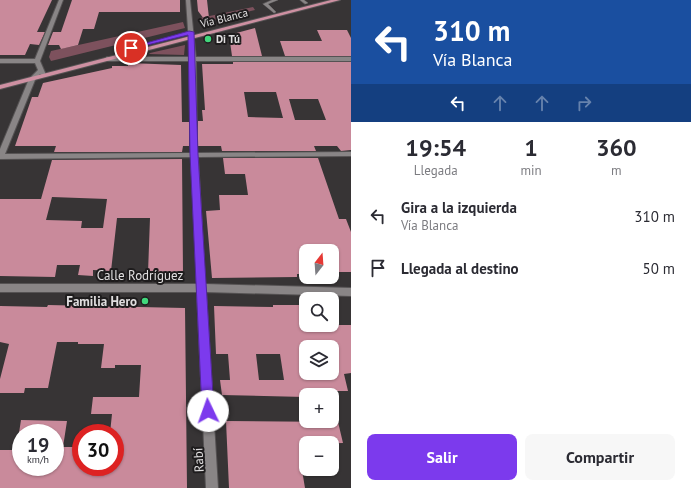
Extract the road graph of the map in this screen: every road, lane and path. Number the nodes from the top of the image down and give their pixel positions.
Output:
1 (61, 0) edge
2 (188, 0) edge
3 (276, 0) edge
4 (319, 0) edge
5 (337, 0) edge
6 (304, 2) edge
7 (274, 12) junction
8 (191, 35) junction
9 (107, 59) junction
10 (193, 59) junction
11 (351, 59) edge
12 (0, 61) edge
13 (37, 62) junction
14 (42, 73) junction
15 (32, 79) junction
16 (0, 81) edge
17 (0, 87) edge
18 (194, 154) junction
19 (351, 154) edge
20 (0, 156) edge
21 (0, 288) edge
22 (202, 288) junction
23 (351, 292) edge
24 (212, 488) edge

1 - 13 street
2 - 8 street, Rabí
3 - 7 lane
4 - 6 main road, Vía Blanca
5 - 8 main road, Vía Blanca
6 - 7 main road, Vía Blanca
7 - 8 main road, Vía Blanca
8 - 9 main road, Vía Blanca
8 - 10 street, Rabí
8 - 14 main road, Vía Blanca
9 - 10 street
9 - 14 main road, Vía Blanca
10 - 11 street
10 - 18 street, Rabí
12 - 13 street
13 - 14 street
14 - 15 main road, Vía Blanca
14 - 16 main road, Vía Blanca
15 - 17 main road, Vía Blanca
15 - 20 street
18 - 19 street
18 - 20 street
18 - 22 street, Rabí
21 - 22 street, Calle Rodríguez
22 - 23 street, Calle Rodríguez
22 - 24 street, Rabí

